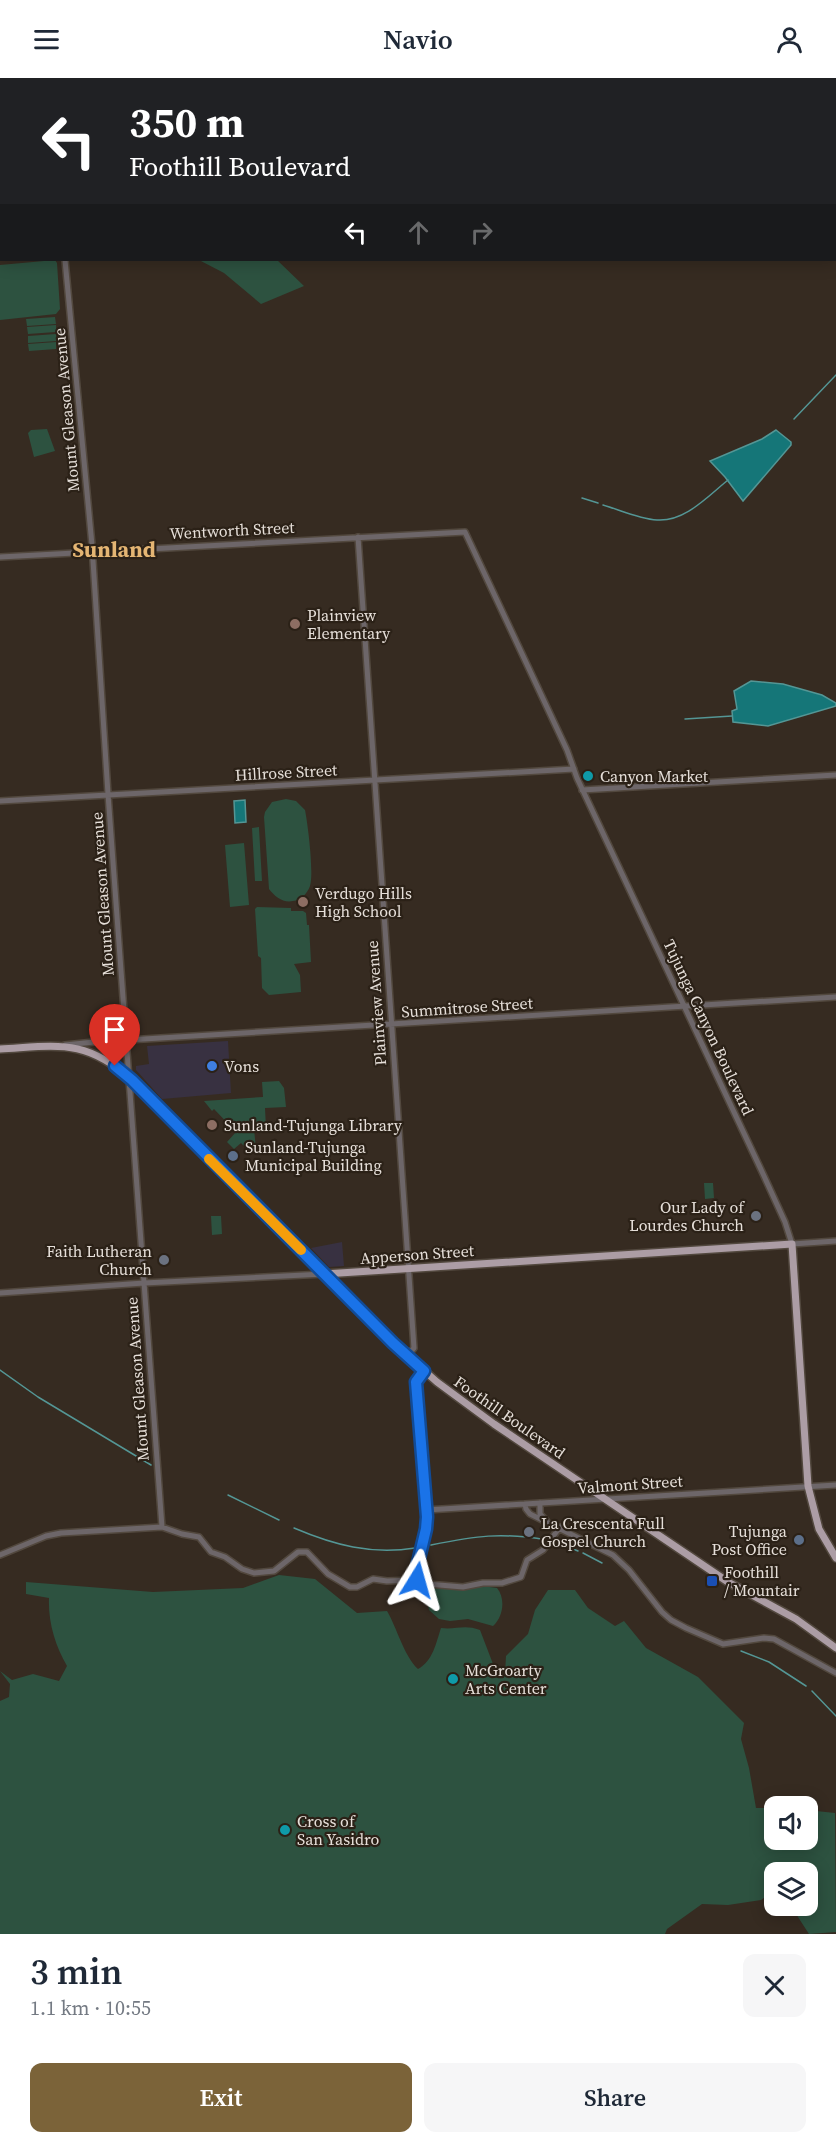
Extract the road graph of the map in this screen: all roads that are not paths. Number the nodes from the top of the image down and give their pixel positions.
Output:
1 (65, 261) edge
2 (465, 532) joint
3 (358, 537) junction
4 (92, 551) junction
5 (0, 557) edge
6 (574, 769) junction
7 (836, 775) edge
8 (374, 781) junction
9 (582, 790) junction
10 (108, 794) junction
11 (0, 801) edge
12 (836, 997) edge
13 (684, 1007) junction
14 (392, 1025) junction
15 (126, 1041) junction
16 (63, 1046) junction
17 (0, 1049) edge
18 (128, 1076) junction
19 (836, 1241) edge
20 (792, 1244) junction
21 (408, 1268) junction
22 (324, 1274) junction
23 (144, 1283) junction
24 (0, 1293) edge
25 (407, 1356) junction
26 (424, 1371) junction
27 (836, 1485) edge
28 (808, 1486) junction
29 (606, 1499) junction
30 (540, 1503) junction
31 (525, 1504) junction
32 (426, 1510) junction
33 (546, 1520) junction
34 (162, 1527) junction
35 (560, 1527) junction
36 (0, 1555) edge
37 (836, 1558) edge
38 (417, 1580) junction
39 (836, 1648) edge
40 (836, 1673) edge

1 - 4 street, Mount Gleason Avenue
2 - 3 street, Wentworth Street
2 - 6 street, Tujunga Canyon Boulevard
3 - 4 street, Wentworth Street
3 - 8 street, Plainview Avenue
4 - 5 street, Wentworth Street
4 - 10 street, Mount Gleason Avenue
6 - 8 street, Hillrose Street
6 - 9 street, Tujunga Canyon Boulevard
7 - 9 street
8 - 10 street, Hillrose Street
8 - 14 street, Plainview Avenue
9 - 13 street, Tujunga Canyon Boulevard
10 - 11 street, Hillrose Street
10 - 15 street, Mount Gleason Avenue
12 - 13 street, Summitrose Street
13 - 14 street, Summitrose Street
13 - 20 street, Tujunga Canyon Boulevard
14 - 15 street, Summitrose Street
14 - 21 street, Plainview Avenue
15 - 16 street, Summitrose Street
15 - 18 street, Mount Gleason Avenue
16 - 17 main road, Foothill Boulevard
16 - 18 main road, Foothill Boulevard
18 - 22 main road, Foothill Boulevard
18 - 23 street, Mount Gleason Avenue
19 - 20 street, Apperson Street
20 - 21 main road, Apperson Street
20 - 28 main road, Tujunga Canyon Boulevard
21 - 22 main road, Apperson Street
21 - 25 street, Plainview Avenue
22 - 23 street, Apperson Street
22 - 25 main road, Foothill Boulevard
23 - 24 street, Apperson Street
23 - 34 street, Mount Gleason Avenue
25 - 26 main road, Foothill Boulevard
26 - 29 main road, Foothill Boulevard
26 - 32 street
27 - 28 street, Valmont Street
28 - 29 street, Valmont Street
28 - 37 main road, Tujunga Canyon Boulevard
29 - 30 street, Valmont Street
29 - 39 main road, Foothill Boulevard
30 - 31 street, Valmont Street
30 - 33 street
31 - 32 street, Valmont Street
31 - 33 street
32 - 38 street
33 - 35 street
34 - 36 street
34 - 38 street
35 - 38 street
35 - 40 street

